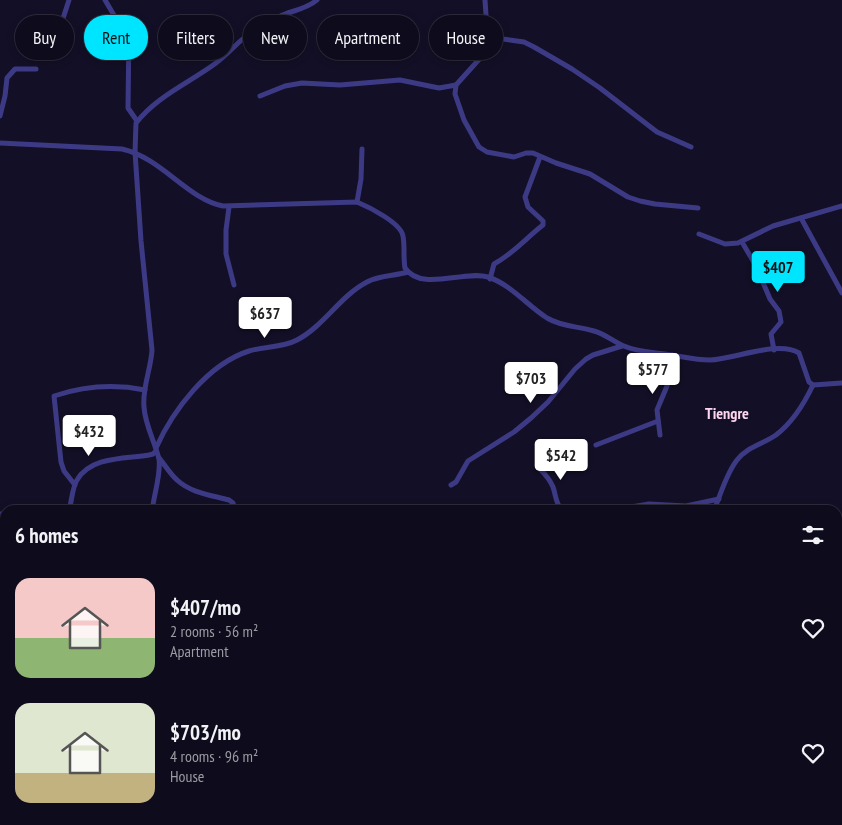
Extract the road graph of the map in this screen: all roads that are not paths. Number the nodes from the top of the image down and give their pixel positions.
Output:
1 (69, 0) edge
2 (105, 0) edge
3 (317, 0) edge
4 (485, 0) edge
5 (64, 15) edge
6 (487, 15) edge
7 (503, 39) edge
8 (477, 60) edge
9 (36, 68) dead end
10 (456, 85) junction
11 (260, 96) dead end
12 (0, 116) edge
13 (137, 121) junction
14 (0, 142) edge
15 (691, 147) dead end
16 (362, 149) dead end
17 (135, 152) junction
18 (540, 157) junction
19 (357, 202) junction
20 (842, 206) edge
21 (229, 207) junction
22 (698, 208) dead end
23 (801, 218) junction
24 (699, 234) dead end
25 (742, 242) junction
26 (408, 272) junction
27 (490, 278) junction
28 (234, 285) dead end
29 (842, 293) edge
30 (622, 346) junction
31 (774, 350) junction
32 (672, 355) junction
33 (842, 383) edge
34 (813, 385) junction
35 (145, 390) junction
36 (658, 421) junction
37 (660, 435) dead end
38 (596, 445) dead end
39 (156, 450) junction
40 (158, 458) junction
41 (540, 469) dead end
42 (75, 485) junction
43 (451, 485) dead end
44 (719, 499) junction
45 (69, 505) edge
46 (153, 505) dead end
47 (233, 505) edge
48 (558, 505) edge
49 (643, 505) edge
50 (668, 505) edge
51 (691, 505) edge
52 (716, 505) edge

1 - 5 street
2 - 13 street
3 - 13 street
4 - 6 street
7 - 15 street
8 - 10 street
9 - 12 street
10 - 11 street
10 - 18 street
13 - 17 street
14 - 17 street
16 - 19 street
17 - 21 street
17 - 35 street
18 - 22 street
18 - 27 street
19 - 21 street
19 - 26 street
20 - 23 street
21 - 28 street
23 - 25 street
23 - 29 street
24 - 25 street
25 - 31 street
26 - 27 street
26 - 39 street
27 - 30 street
30 - 32 street
30 - 43 street
31 - 32 street
31 - 34 street
32 - 36 street
33 - 34 street
34 - 44 street
35 - 39 street
35 - 42 street
36 - 37 street
36 - 38 street
39 - 40 street
39 - 42 street
40 - 46 street
40 - 47 street
41 - 48 street
42 - 45 street
44 - 51 street
44 - 52 street
49 - 50 street

